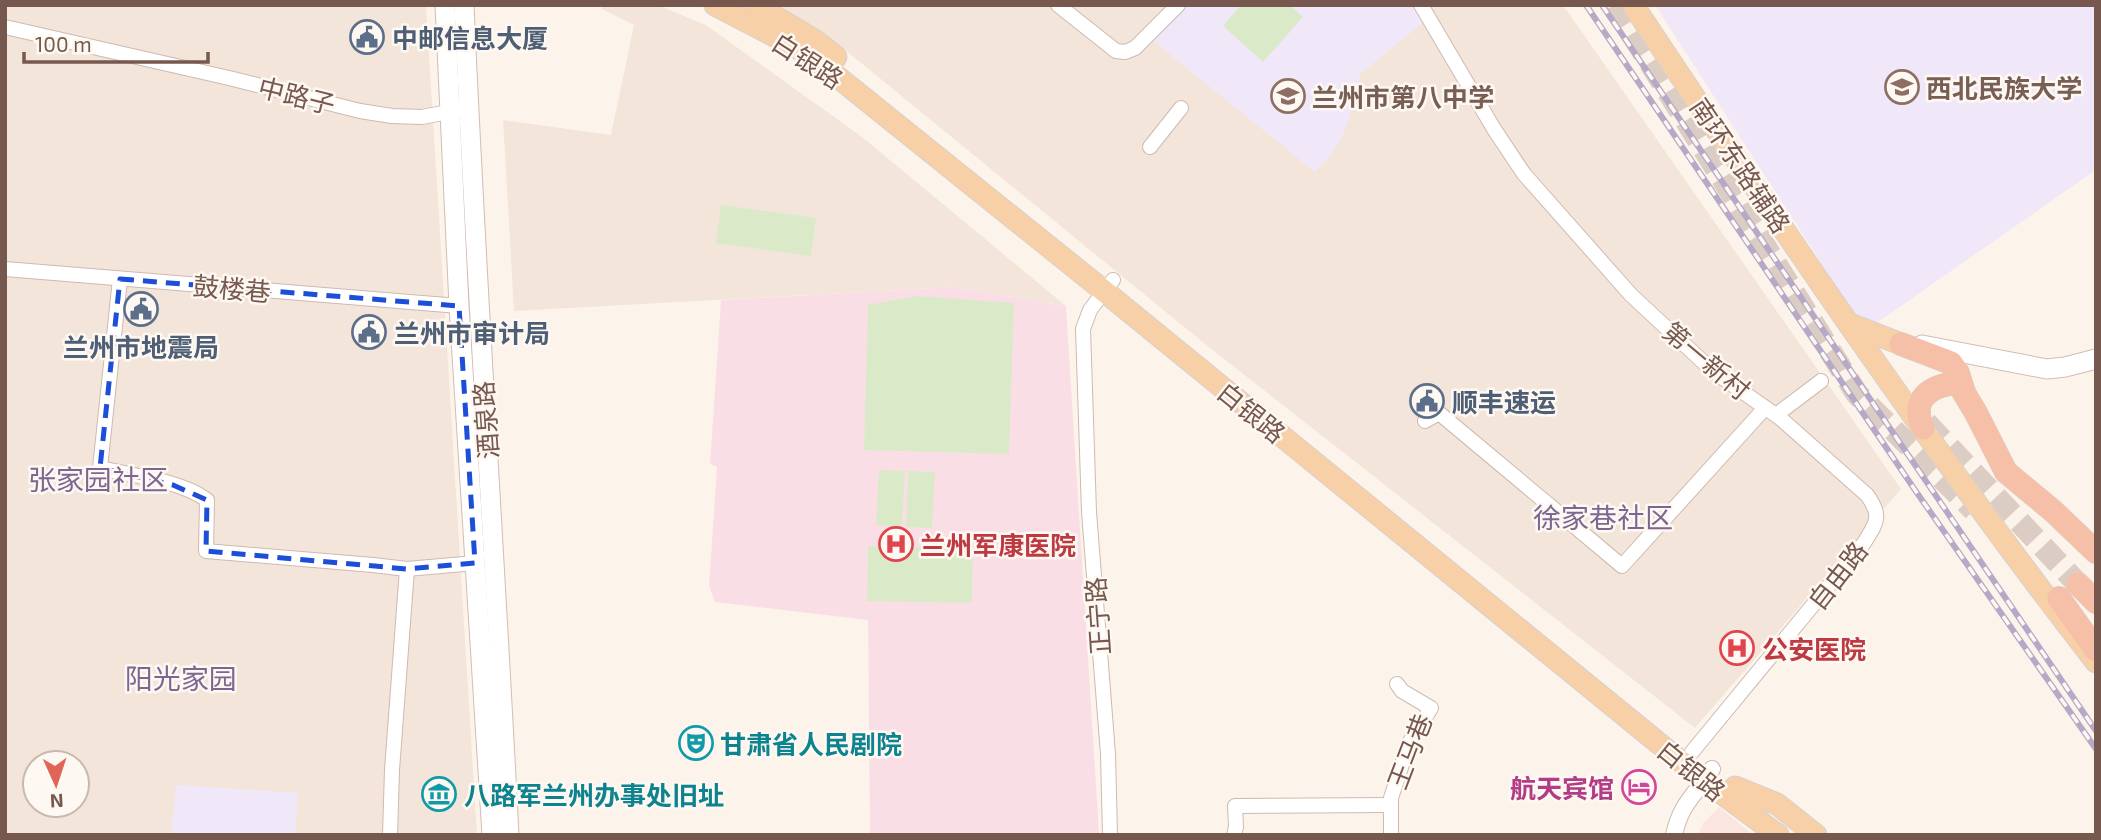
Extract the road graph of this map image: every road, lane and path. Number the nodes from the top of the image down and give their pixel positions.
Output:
1 (445, 5) edge
2 (464, 5) edge
3 (715, 5) edge
4 (756, 5) edge
5 (1058, 5) edge
6 (1178, 5) edge
7 (1421, 5) edge
8 (1633, 5) edge
9 (5, 27) edge
10 (1181, 108) dead end
11 (459, 110) junction
12 (1150, 147) dead end
13 (5, 269) edge
14 (120, 279) junction
15 (1108, 286) junction
16 (459, 306) junction
17 (1850, 324) junction
18 (1901, 344) junction
19 (2096, 359) edge
20 (1821, 381) dead end
21 (1964, 392) junction
22 (1770, 411) junction
23 (1425, 421) dead end
24 (1923, 428) junction
25 (2096, 552) edge
26 (475, 563) junction
27 (407, 569) junction
28 (2078, 584) tunnel mouth
29 (2059, 598) tunnel mouth
30 (2096, 602) edge
31 (2096, 650) edge
32 (2096, 662) edge
33 (1397, 684) dead end
34 (1692, 752) junction
35 (1709, 775) junction
36 (1731, 793) junction
37 (1391, 805) junction
38 (1776, 831) edge
39 (390, 835) edge
40 (492, 835) edge
41 (509, 835) edge
42 (1110, 835) edge
43 (1234, 835) edge
44 (1391, 835) edge
45 (1674, 835) edge
46 (1816, 835) edge

1 - 11 main road, 酒泉路
2 - 11 main road, 酒泉路
3 - 15 main road, 白银路
4 - 15 main road, 白银路
5 - 6 street
7 - 22 street, 第一新村
8 - 17 main road, 南环东路辅路
9 - 11 street, 中路子
10 - 12 street
11 - 16 main road, 酒泉路
11 - 41 main road, 酒泉路
13 - 14 street, 鼓楼巷
14 - 16 street, 鼓楼巷
14 - 27 street
15 - 34 main road, 白银路
15 - 35 main road, 白银路
15 - 42 street, 正宁路
16 - 26 main road, 酒泉路
17 - 18 main road
17 - 24 main road, 南环东路辅路
18 - 19 main road
18 - 21 highway
20 - 22 street
21 - 24 highway
21 - 25 highway
22 - 23 street, 第一新村
22 - 34 street, 自由路
24 - 32 main road, 南环东路辅路
26 - 27 street
26 - 40 main road, 酒泉路
27 - 39 street
28 - 30 highway
29 - 31 highway
33 - 37 street, 王马巷
34 - 35 main road, 白银路
35 - 36 main road, 白银路
35 - 45 street
36 - 38 main road, 白银路
36 - 46 main road
37 - 43 street
37 - 44 street, 王马巷

